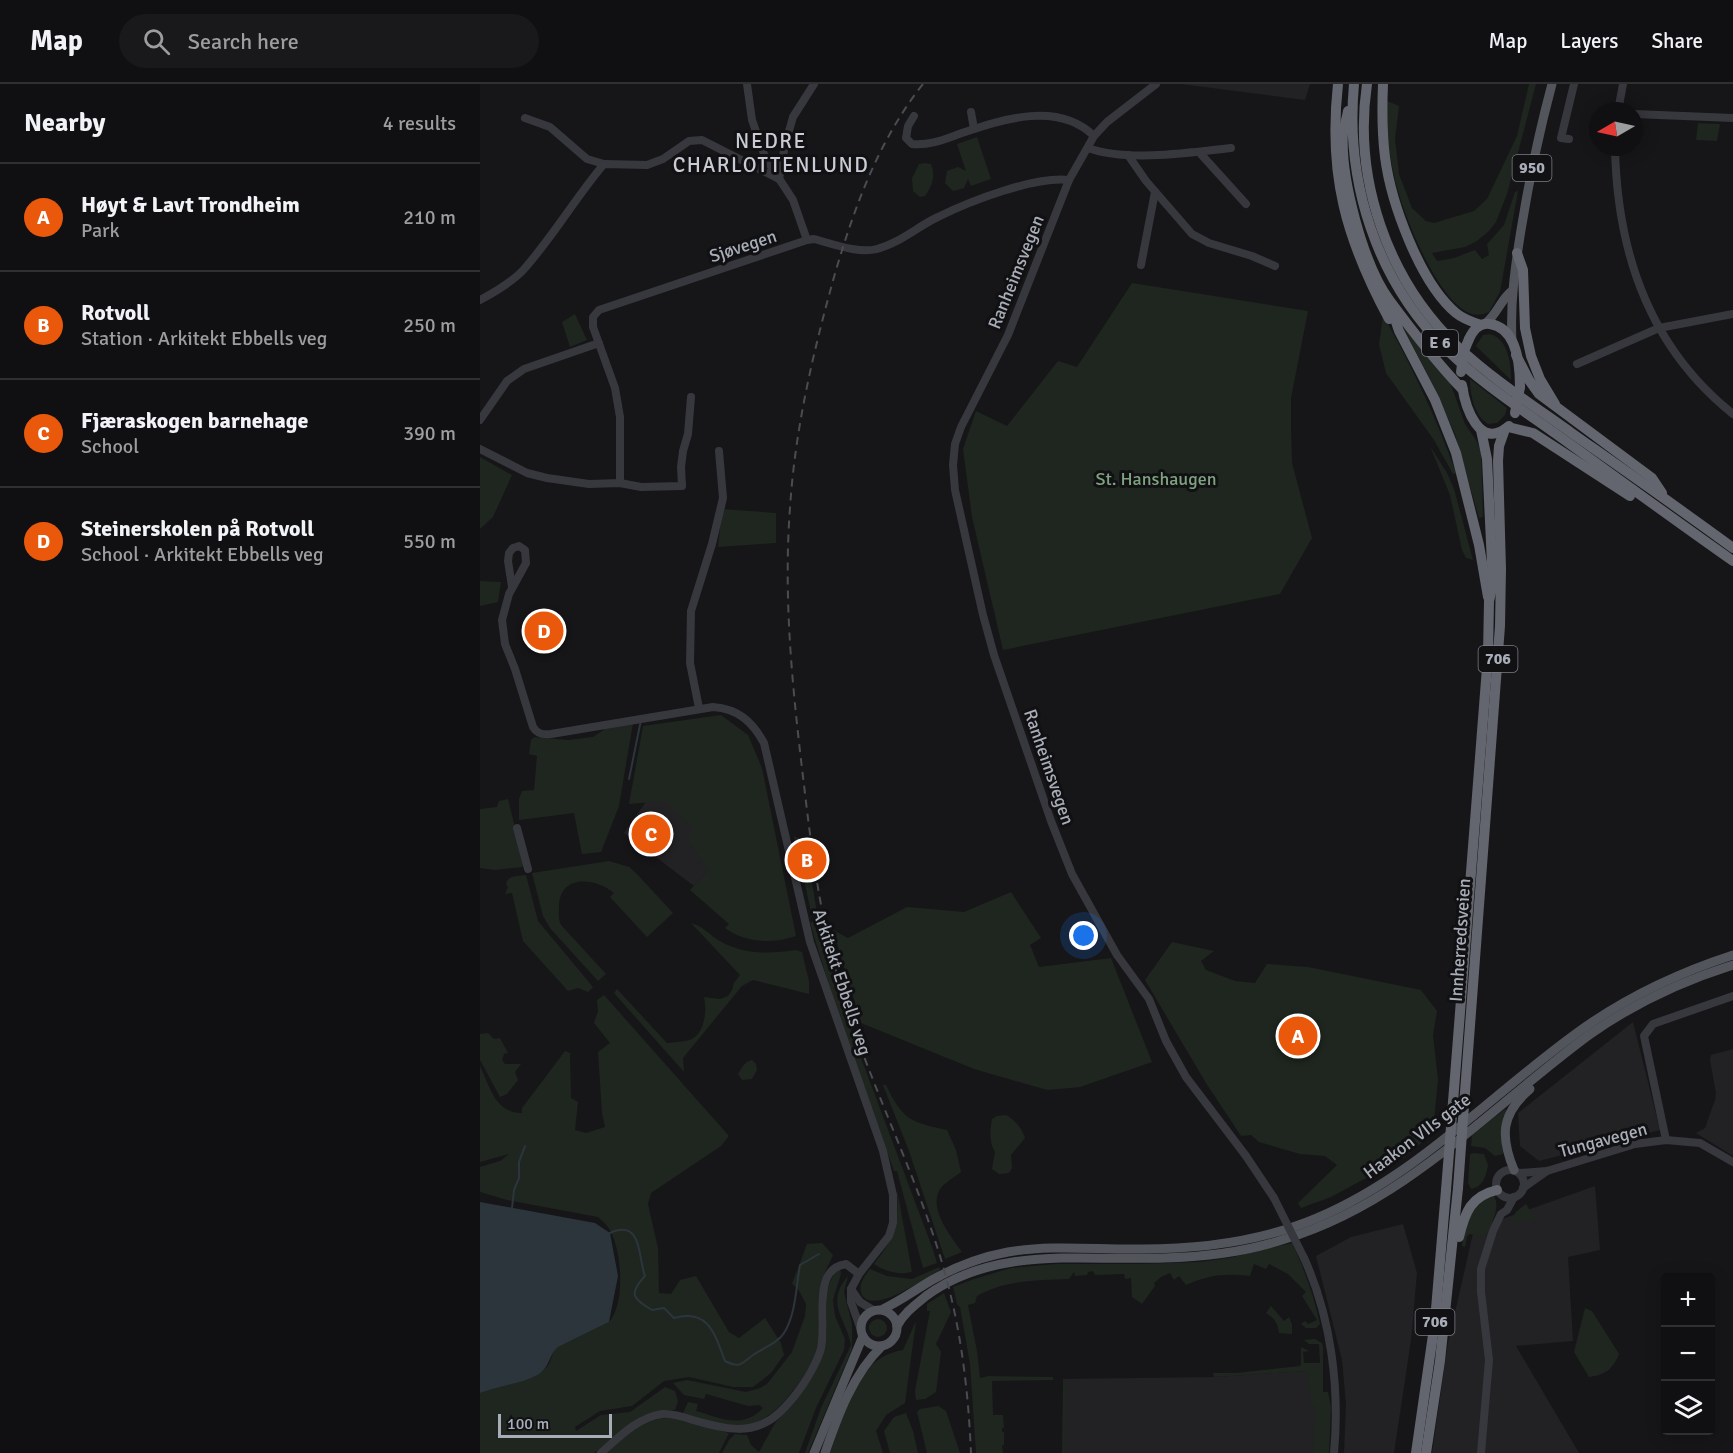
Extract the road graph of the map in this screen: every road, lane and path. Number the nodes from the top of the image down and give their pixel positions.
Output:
1 (747, 84) edge
2 (814, 84) edge
3 (1338, 84) edge
4 (1367, 84) edge
5 (1383, 84) edge
6 (1552, 84) edge
7 (1574, 84) edge
8 (1623, 84) edge
9 (1150, 86) edge
10 (1354, 87) edge
11 (1620, 102) edge
12 (971, 112) dead end
13 (1643, 114) edge
14 (914, 116) dead end
15 (525, 118) dead end
16 (1733, 118) edge
17 (974, 129) junction
18 (1094, 136) junction
19 (1569, 139) dead end
20 (1088, 148) junction
21 (1230, 148) dead end
22 (1199, 152) junction
23 (1128, 155) junction
24 (1615, 156) edge
25 (604, 164) junction
26 (779, 179) junction
27 (1069, 180) junction
28 (1155, 192) junction
29 (1246, 204) dead end
30 (807, 240) junction
31 (1517, 253) junction
32 (1141, 265) dead end
33 (1275, 266) dead end
34 (1512, 291) junction
35 (480, 300) edge
36 (1390, 301) junction
37 (1733, 314) edge
38 (1483, 324) junction
39 (1659, 328) junction
40 (1399, 331) junction
41 (1512, 340) junction
42 (599, 343) junction
43 (1516, 355) junction
44 (1577, 364) dead end
45 (1462, 390) junction
46 (691, 397) dead end
47 (1556, 407) junction
48 (1733, 414) edge
49 (480, 420) edge
50 (1506, 428) junction
51 (1481, 430) junction
52 (480, 449) edge
53 (719, 452) dead end
54 (620, 483) junction
55 (1664, 505) junction
56 (1733, 548) edge
57 (1733, 561) edge
58 (512, 587) junction
59 (1489, 601) junction
60 (699, 708) junction
61 (517, 828) dead end
62 (528, 869) dead end
63 (1733, 955) edge
64 (1733, 965) edge
65 (1733, 996) edge
66 (1546, 1068) junction
67 (1666, 1140) junction
68 (1733, 1162) edge
69 (1547, 1171) junction
70 (1517, 1172) junction
71 (1523, 1188) junction
72 (1452, 1189) junction
73 (1500, 1193) junction
74 (1514, 1197) junction
75 (1501, 1214) junction
76 (859, 1274) junction
77 (1449, 1281) junction
78 (851, 1289) junction
79 (878, 1310) junction
80 (897, 1326) junction
81 (862, 1333) junction
82 (882, 1346) junction
83 (601, 1453) edge
84 (814, 1453) edge
85 (825, 1453) edge
86 (1334, 1453) edge
87 (1416, 1453) edge
88 (1426, 1453) edge
89 (1481, 1453) edge

1 - 26 street
2 - 26 street
3 - 40 highway, E 6
4 - 55 highway, E 6
5 - 38 highway, E 6
6 - 31 main road, 950
7 - 19 street
8 - 11 street
9 - 18 street, Ranheimsvegen
10 - 36 highway, E 6
10 - 55 highway, E 6
12 - 17 street
13 - 16 street
14 - 17 street
15 - 25 street
17 - 18 street
18 - 20 street, Ranheimsvegen
20 - 23 street
20 - 27 street, Ranheimsvegen
21 - 22 street
22 - 23 street
22 - 29 street
23 - 28 street
24 - 39 street
25 - 26 street
25 - 35 street
26 - 30 street
27 - 30 street, Sjøvegen
27 - 86 street, Ranheimsvegen, bridge
28 - 32 street
28 - 33 street
30 - 42 street, Sjøvegen
31 - 34 main road, 950
31 - 47 highway, E 6
34 - 38 main road, 950
34 - 41 main road, 950
36 - 40 highway, E 6
36 - 45 highway, E 6
37 - 39 street
38 - 41 highway
38 - 45 highway, 706, bridge
39 - 44 street
39 - 48 street
40 - 59 highway, E 6
41 - 43 highway, 706
42 - 49 street
42 - 54 street
43 - 47 highway, E 6
43 - 50 highway, 706, bridge
45 - 51 highway, 706
46 - 54 street
47 - 55 highway, E 6
50 - 51 highway
50 - 55 highway, E 6
50 - 72 highway, Innherredsveien / 706, bridge
51 - 59 highway, Innherredsveien / 706
52 - 54 street
53 - 60 street
55 - 56 highway, E 6
55 - 57 highway, E 6
58 - 58 street, Arkitekt Ebbells veg
58 - 60 street, Arkitekt Ebbells veg
59 - 72 highway, Innherredsveien / 706, bridge
60 - 76 street, Arkitekt Ebbells veg
61 - 62 street
63 - 79 main road, Haakon VIIs gate
64 - 66 main road, Haakon VIIs gate
65 - 67 street
66 - 70 main road
66 - 80 main road, Haakon VIIs gate
67 - 68 street, Tungavegen
67 - 69 street, Tungavegen
69 - 70 street, Tungavegen
69 - 71 street, Tungavegen
70 - 71 street
70 - 73 street
71 - 74 street
72 - 77 highway, Innherredsveien / 706
72 - 87 highway, Innherredsveien / 706
73 - 74 street
73 - 75 street
73 - 77 highway, 706
74 - 75 street
75 - 89 street
76 - 78 street, Arkitekt Ebbells veg
76 - 83 street
77 - 88 highway, Innherredsveien / 706
78 - 79 street
78 - 81 street
79 - 80 main road
79 - 81 main road
80 - 82 main road
81 - 82 main road
81 - 84 main road
82 - 85 main road

